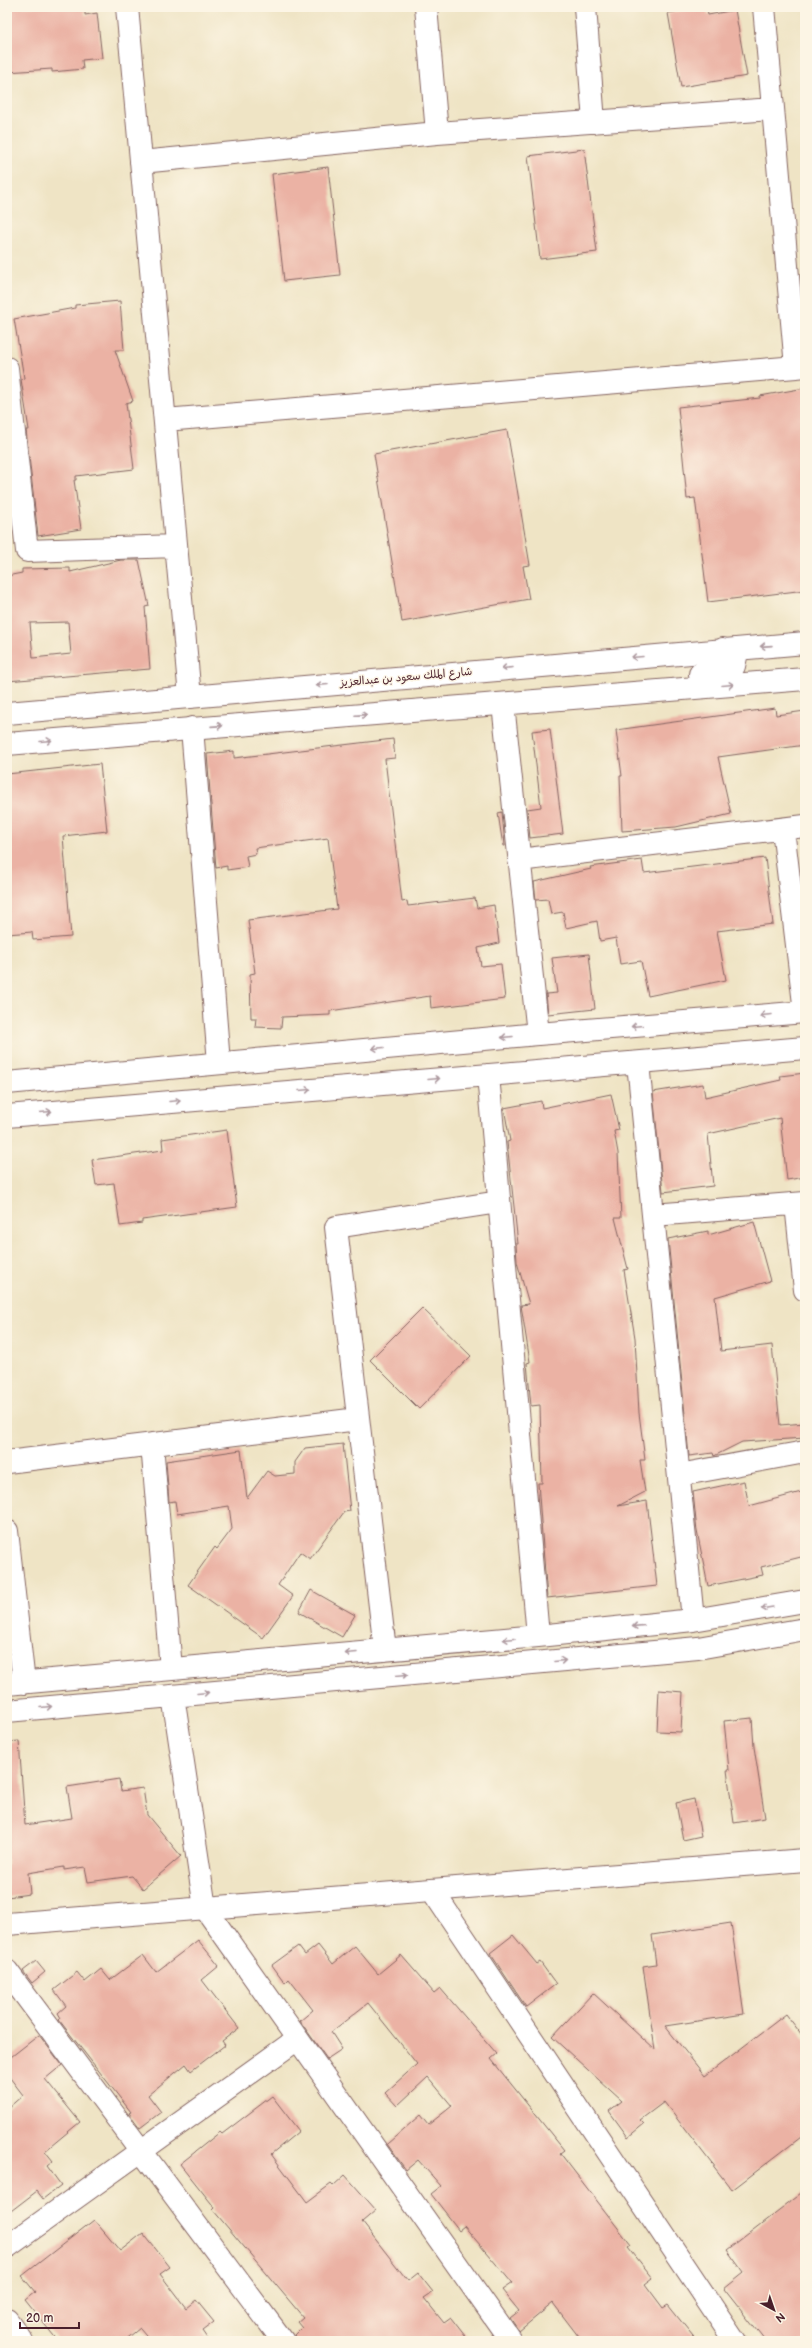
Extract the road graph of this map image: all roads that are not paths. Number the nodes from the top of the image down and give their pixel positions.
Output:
1 (127, 7) edge
2 (426, 7) edge
3 (585, 7) edge
4 (764, 7) edge
5 (772, 109) junction
6 (594, 122) junction
7 (437, 133) junction
8 (141, 162) junction
9 (801, 367) edge
10 (7, 368) edge
11 (165, 420) junction
12 (176, 546) junction
13 (805, 643) edge
14 (723, 649) junction
15 (805, 679) edge
16 (190, 697) junction
17 (558, 699) junction
18 (503, 704) junction
19 (7, 713) edge
20 (192, 728) junction
21 (7, 744) edge
22 (805, 826) edge
23 (782, 829) junction
24 (519, 860) junction
25 (805, 1012) edge
26 (538, 1034) junction
27 (805, 1048) edge
28 (218, 1063) junction
29 (638, 1063) junction
30 (488, 1075) junction
31 (7, 1083) edge
32 (7, 1116) edge
33 (499, 1202) junction
34 (800, 1203) edge
35 (653, 1215) junction
36 (805, 1290) edge
37 (358, 1419) junction
38 (152, 1444) junction
39 (805, 1452) edge
40 (7, 1462) edge
41 (679, 1476) junction
42 (7, 1531) edge
43 (805, 1602) edge
44 (693, 1620) junction
45 (805, 1629) edge
46 (538, 1636) junction
47 (385, 1650) junction
48 (171, 1669) junction
49 (15, 1683) edge
50 (173, 1696) junction
51 (7, 1710) edge
52 (805, 1860) edge
53 (432, 1890) junction
54 (205, 1908) junction
55 (7, 1924) edge
56 (7, 1971) edge
57 (296, 2040) junction
58 (140, 2149) junction
59 (7, 2247) edge
60 (7, 2320) edge
61 (22, 2341) edge
62 (283, 2341) edge
63 (511, 2341) edge
64 (734, 2341) edge

1 - 8 street
2 - 7 street
3 - 6 street
4 - 5 street
5 - 6 street
5 - 9 street
6 - 7 street
7 - 8 street
8 - 11 street
9 - 11 street
10 - 12 street
11 - 12 street
12 - 16 street
13 -> 14 street, شارع الملك سعود بن عبدالعزيز
14 -> 16 street, شارع الملك سعود بن عبدالعزيز
14 - 17 street
17 -> 15 street
16 - 19 street, شارع الملك سعود بن عبدالعزيز
17 - 18 street
20 -> 18 street
18 - 24 street
21 -> 20 street
20 - 28 street
22 - 23 street
23 - 24 street
23 - 25 street
24 - 26 street
25 -> 26 street
26 -> 28 street
27 - 29 street
28 - 31 street
29 - 30 street
29 - 35 street
32 -> 30 street
30 - 33 street
33 - 37 street
33 - 46 street
34 - 35 street
34 - 36 street
35 - 41 street
37 - 38 street
37 - 47 street
38 - 40 street
38 - 48 street
39 - 41 street
41 - 44 street
42 - 49 street
43 -> 44 street
44 -> 46 street
50 -> 45 street
46 -> 47 street
47 -> 48 street
48 - 49 street
51 -> 50 street
50 - 54 street
52 - 53 street
53 - 54 street
53 - 64 street
54 - 55 street
54 - 57 street
56 - 58 street
57 - 58 street
57 - 63 street
58 - 59 street
58 - 62 street
60 - 61 street

